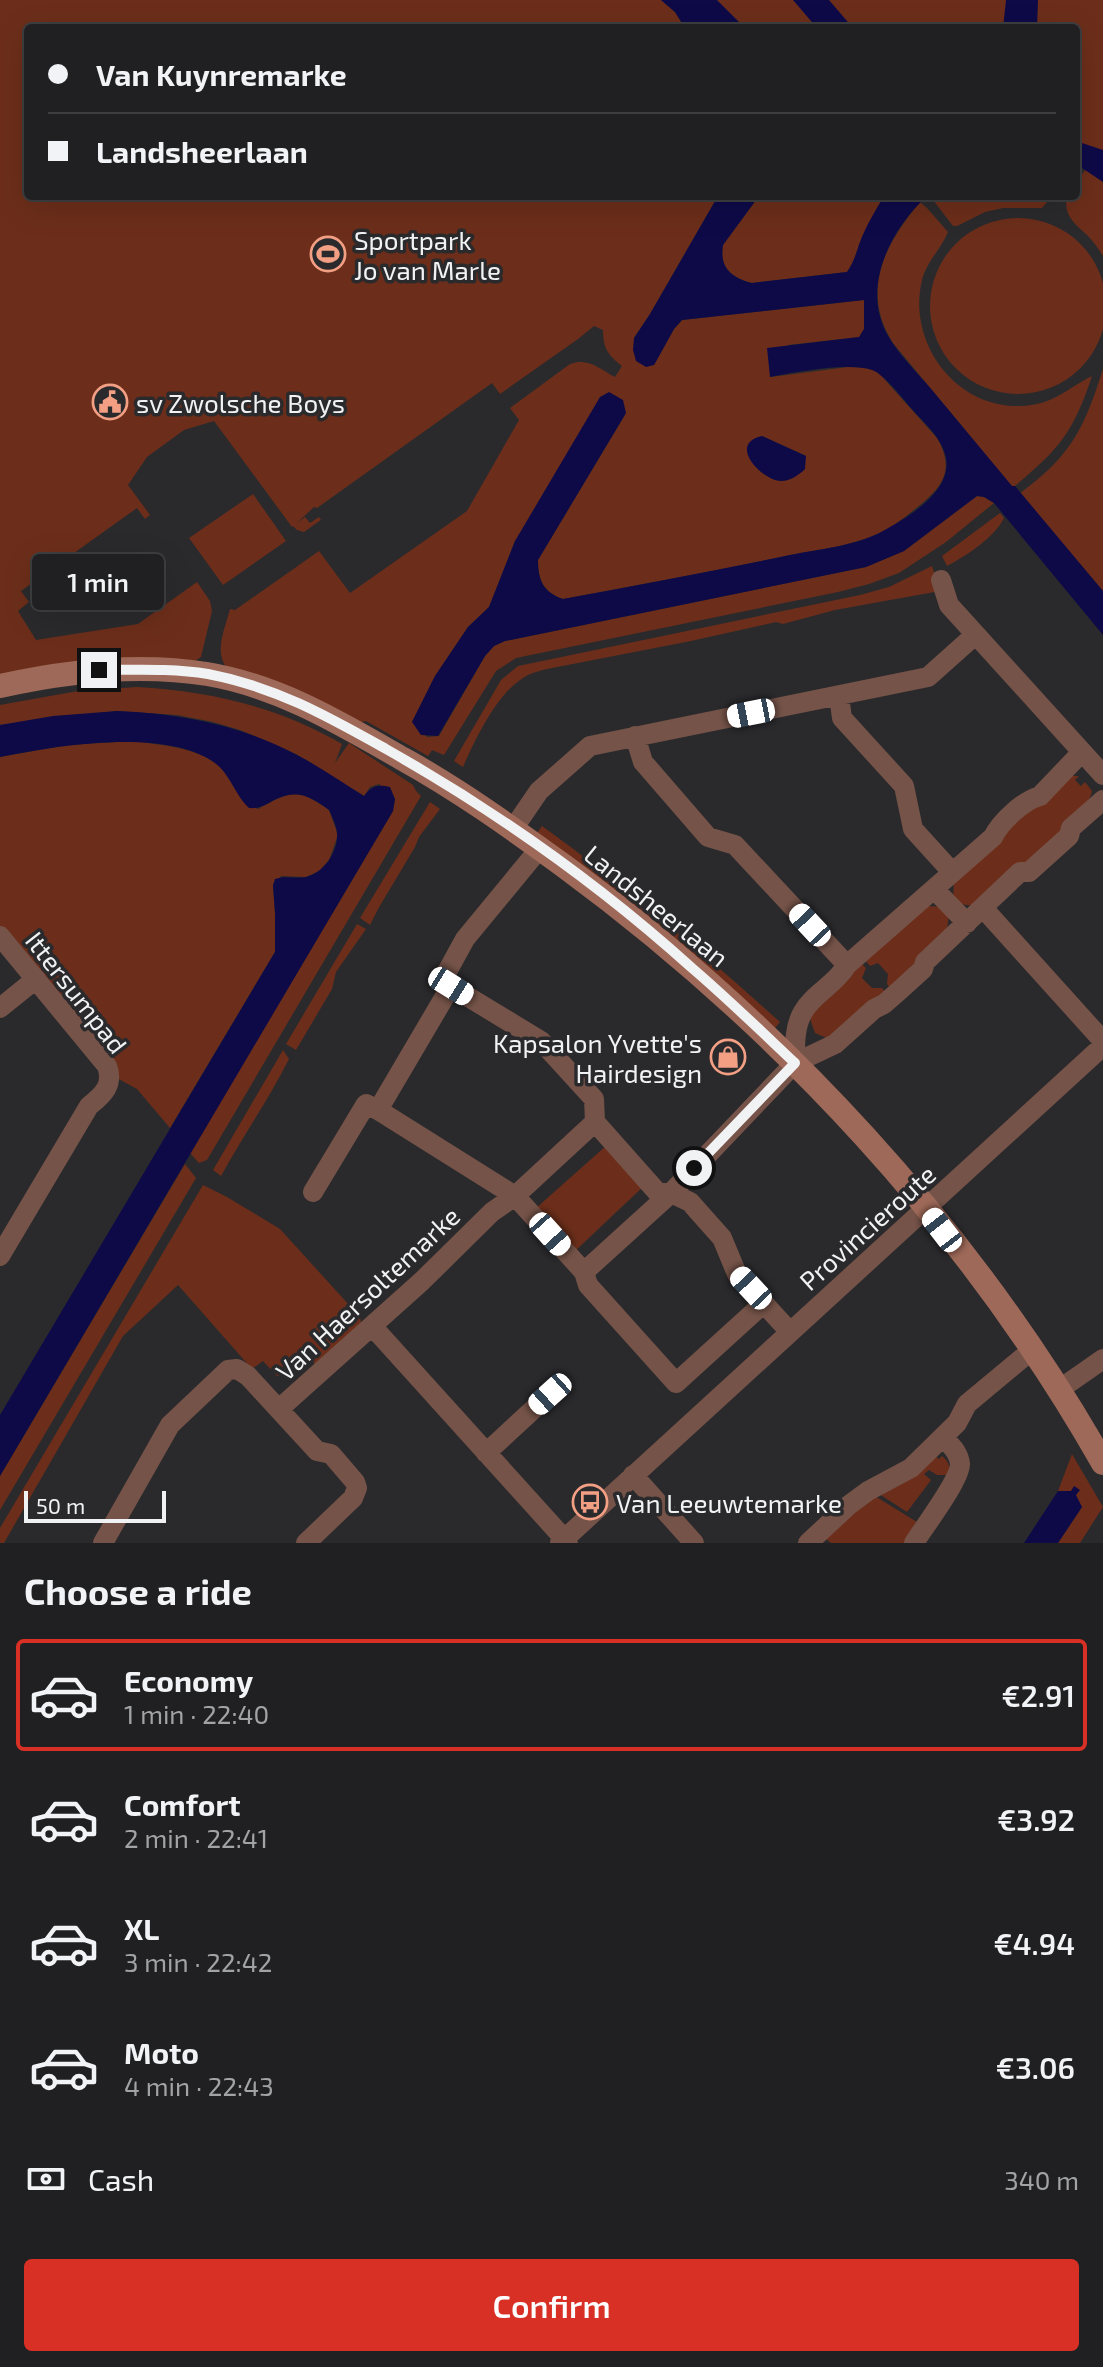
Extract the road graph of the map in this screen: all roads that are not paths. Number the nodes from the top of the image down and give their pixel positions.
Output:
1 (941, 580) dead end
2 (975, 635) junction
3 (0, 686) edge
4 (839, 696) junction
5 (635, 736) junction
6 (1082, 752) junction
7 (1103, 775) edge
8 (1103, 800) edge
9 (513, 829) junction
10 (540, 848) junction
11 (952, 872) junction
12 (934, 889) junction
13 (984, 909) junction
14 (967, 923) junction
15 (0, 936) edge
16 (847, 965) junction
17 (36, 979) junction
18 (451, 986) junction
19 (0, 1008) edge
20 (803, 1010) junction
21 (835, 1044) junction
22 (1103, 1044) edge
23 (795, 1063) junction
24 (378, 1110) junction
25 (595, 1122) junction
26 (313, 1192) dead end
27 (671, 1193) junction
28 (515, 1196) junction
29 (926, 1208) junction
30 (0, 1256) edge
31 (584, 1272) junction
32 (764, 1303) junction
33 (372, 1326) junction
34 (790, 1332) junction
35 (1033, 1349) junction
36 (1103, 1359) edge
37 (1060, 1389) junction
38 (550, 1394) dead end
39 (279, 1409) junction
40 (943, 1437) junction
41 (486, 1453) junction
42 (1103, 1463) edge
43 (633, 1475) junction
44 (109, 1540) edge
45 (564, 1542) edge
46 (306, 1543) edge
47 (694, 1543) edge
48 (808, 1543) edge
49 (914, 1543) edge

1 - 2 street
2 - 4 street
2 - 6 street
3 - 9 street, Landsheerlaan
4 - 5 street
4 - 11 street
5 - 9 street
5 - 16 street
6 - 7 street
6 - 11 street
8 - 13 street
9 - 10 street, Landsheerlaan
10 - 18 street
10 - 23 street, Landsheerlaan
11 - 12 street
12 - 14 street
12 - 16 street
13 - 14 street
13 - 22 street
14 - 21 street
15 - 17 street, Ittersumpad
16 - 20 street
17 - 19 street
17 - 30 street, Ittersumpad
18 - 24 street
18 - 25 street
20 - 21 street
20 - 23 street
21 - 23 street
22 - 29 street, Provincieroute
23 - 27 street
23 - 29 street, Landsheerlaan
24 - 26 street
24 - 28 street
25 - 27 street
25 - 28 street, Van Haersoltemarke
27 - 31 street
27 - 32 street
28 - 31 street
28 - 33 street, Van Haersoltemarke
29 - 34 street, Provincieroute
29 - 35 street, Landsheerlaan
31 - 32 street
32 - 34 street
33 - 39 street, Van Haersoltemarke
33 - 41 street
34 - 43 street, Provincieroute
35 - 37 street, Landsheerlaan
35 - 40 street
36 - 37 street
37 - 42 street, Landsheerlaan
38 - 41 street
39 - 44 street, Van Haersoltemarke
39 - 46 street
40 - 48 street
40 - 49 street
41 - 45 street
43 - 45 street, Provincieroute
43 - 47 street

